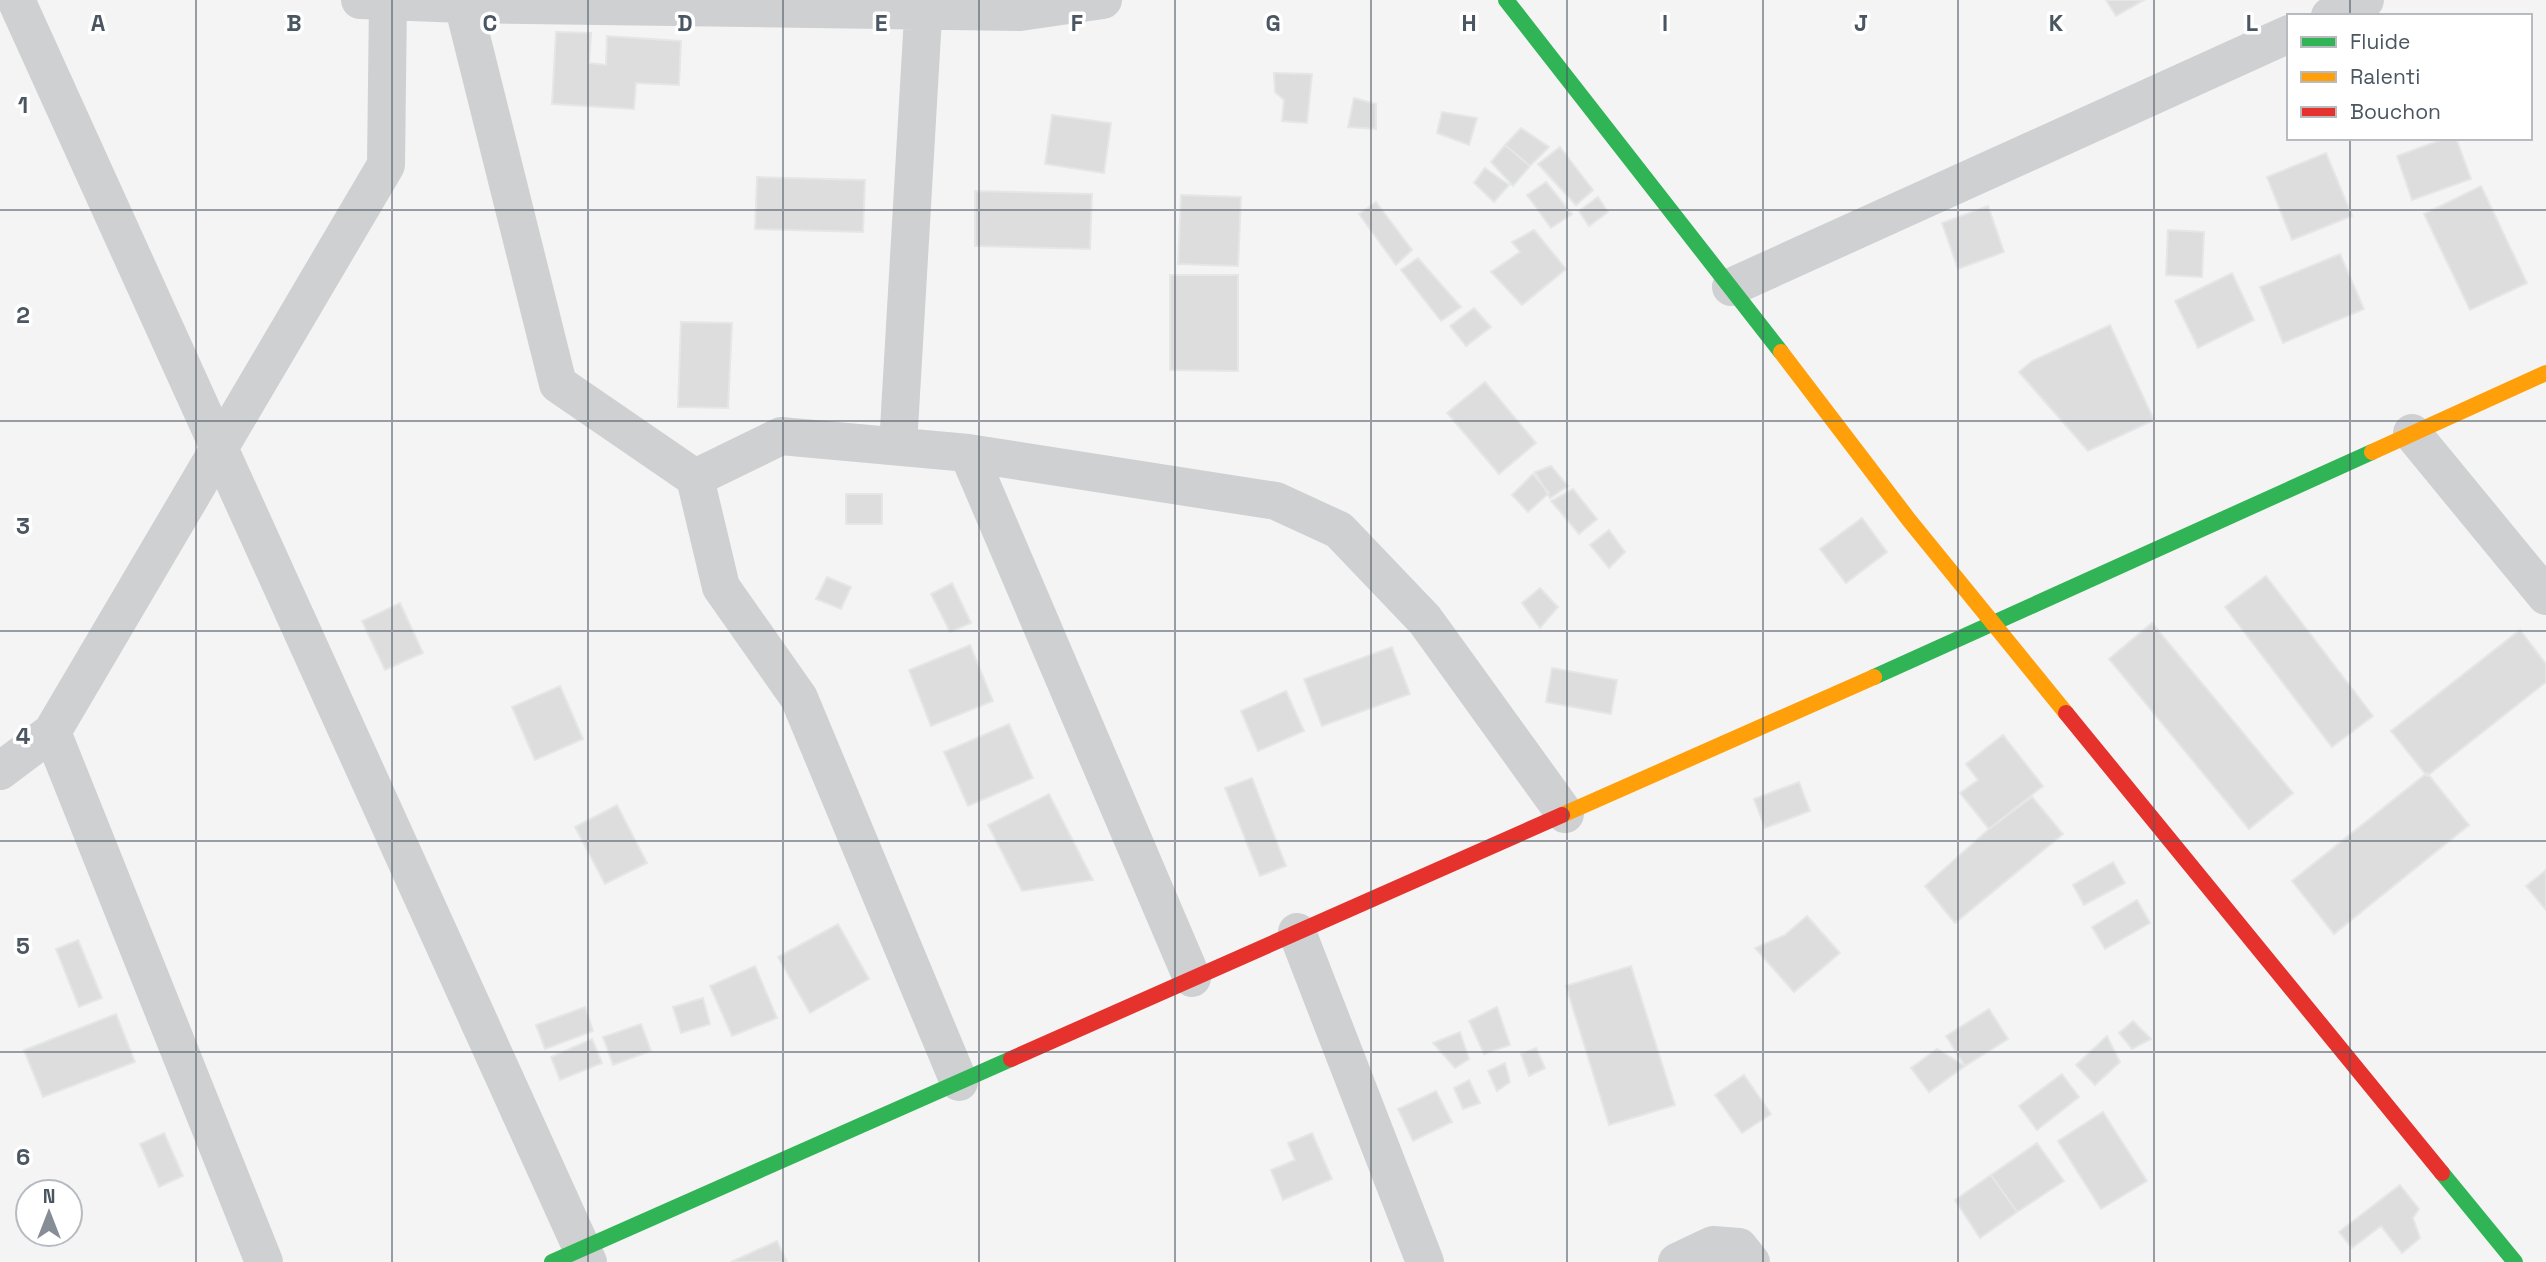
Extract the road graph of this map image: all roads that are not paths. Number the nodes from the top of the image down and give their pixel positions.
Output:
1 (16, 0) edge
2 (1103, 0) edge
3 (1506, 0) edge
4 (2365, 0) edge
5 (374, 1) edge
6 (462, 2) edge
7 (924, 5) edge
8 (2334, 14) edge
9 (2287, 35) edge
10 (1731, 287) junction
11 (2546, 373) edge
12 (2412, 433) junction
13 (898, 446) junction
14 (219, 447) junction
15 (968, 453) junction
16 (695, 478) junction
17 (2546, 596) edge
18 (1993, 624) junction
19 (52, 732) junction
20 (0, 771) edge
21 (1565, 814) junction
22 (1297, 932) junction
23 (1192, 978) junction
24 (959, 1082) junction
25 (574, 1258) edge
26 (264, 1262) edge
27 (1424, 1262) edge
28 (1677, 1262) edge
29 (1751, 1262) edge
30 (2515, 1262) edge

1 - 14 street
2 - 7 street
3 - 10 street
4 - 8 street
5 - 6 street
5 - 14 street
6 - 7 street
6 - 16 street
7 - 13 street
9 - 10 street
10 - 18 street
11 - 12 street
12 - 17 street
12 - 18 street
13 - 15 street
13 - 16 street
14 - 19 street
14 - 25 street
15 - 21 street
15 - 23 street
16 - 24 street
18 - 21 street
18 - 30 street
19 - 20 street
19 - 26 street
21 - 22 street
22 - 23 street
22 - 27 street
23 - 24 street
24 - 25 street
28 - 29 street

